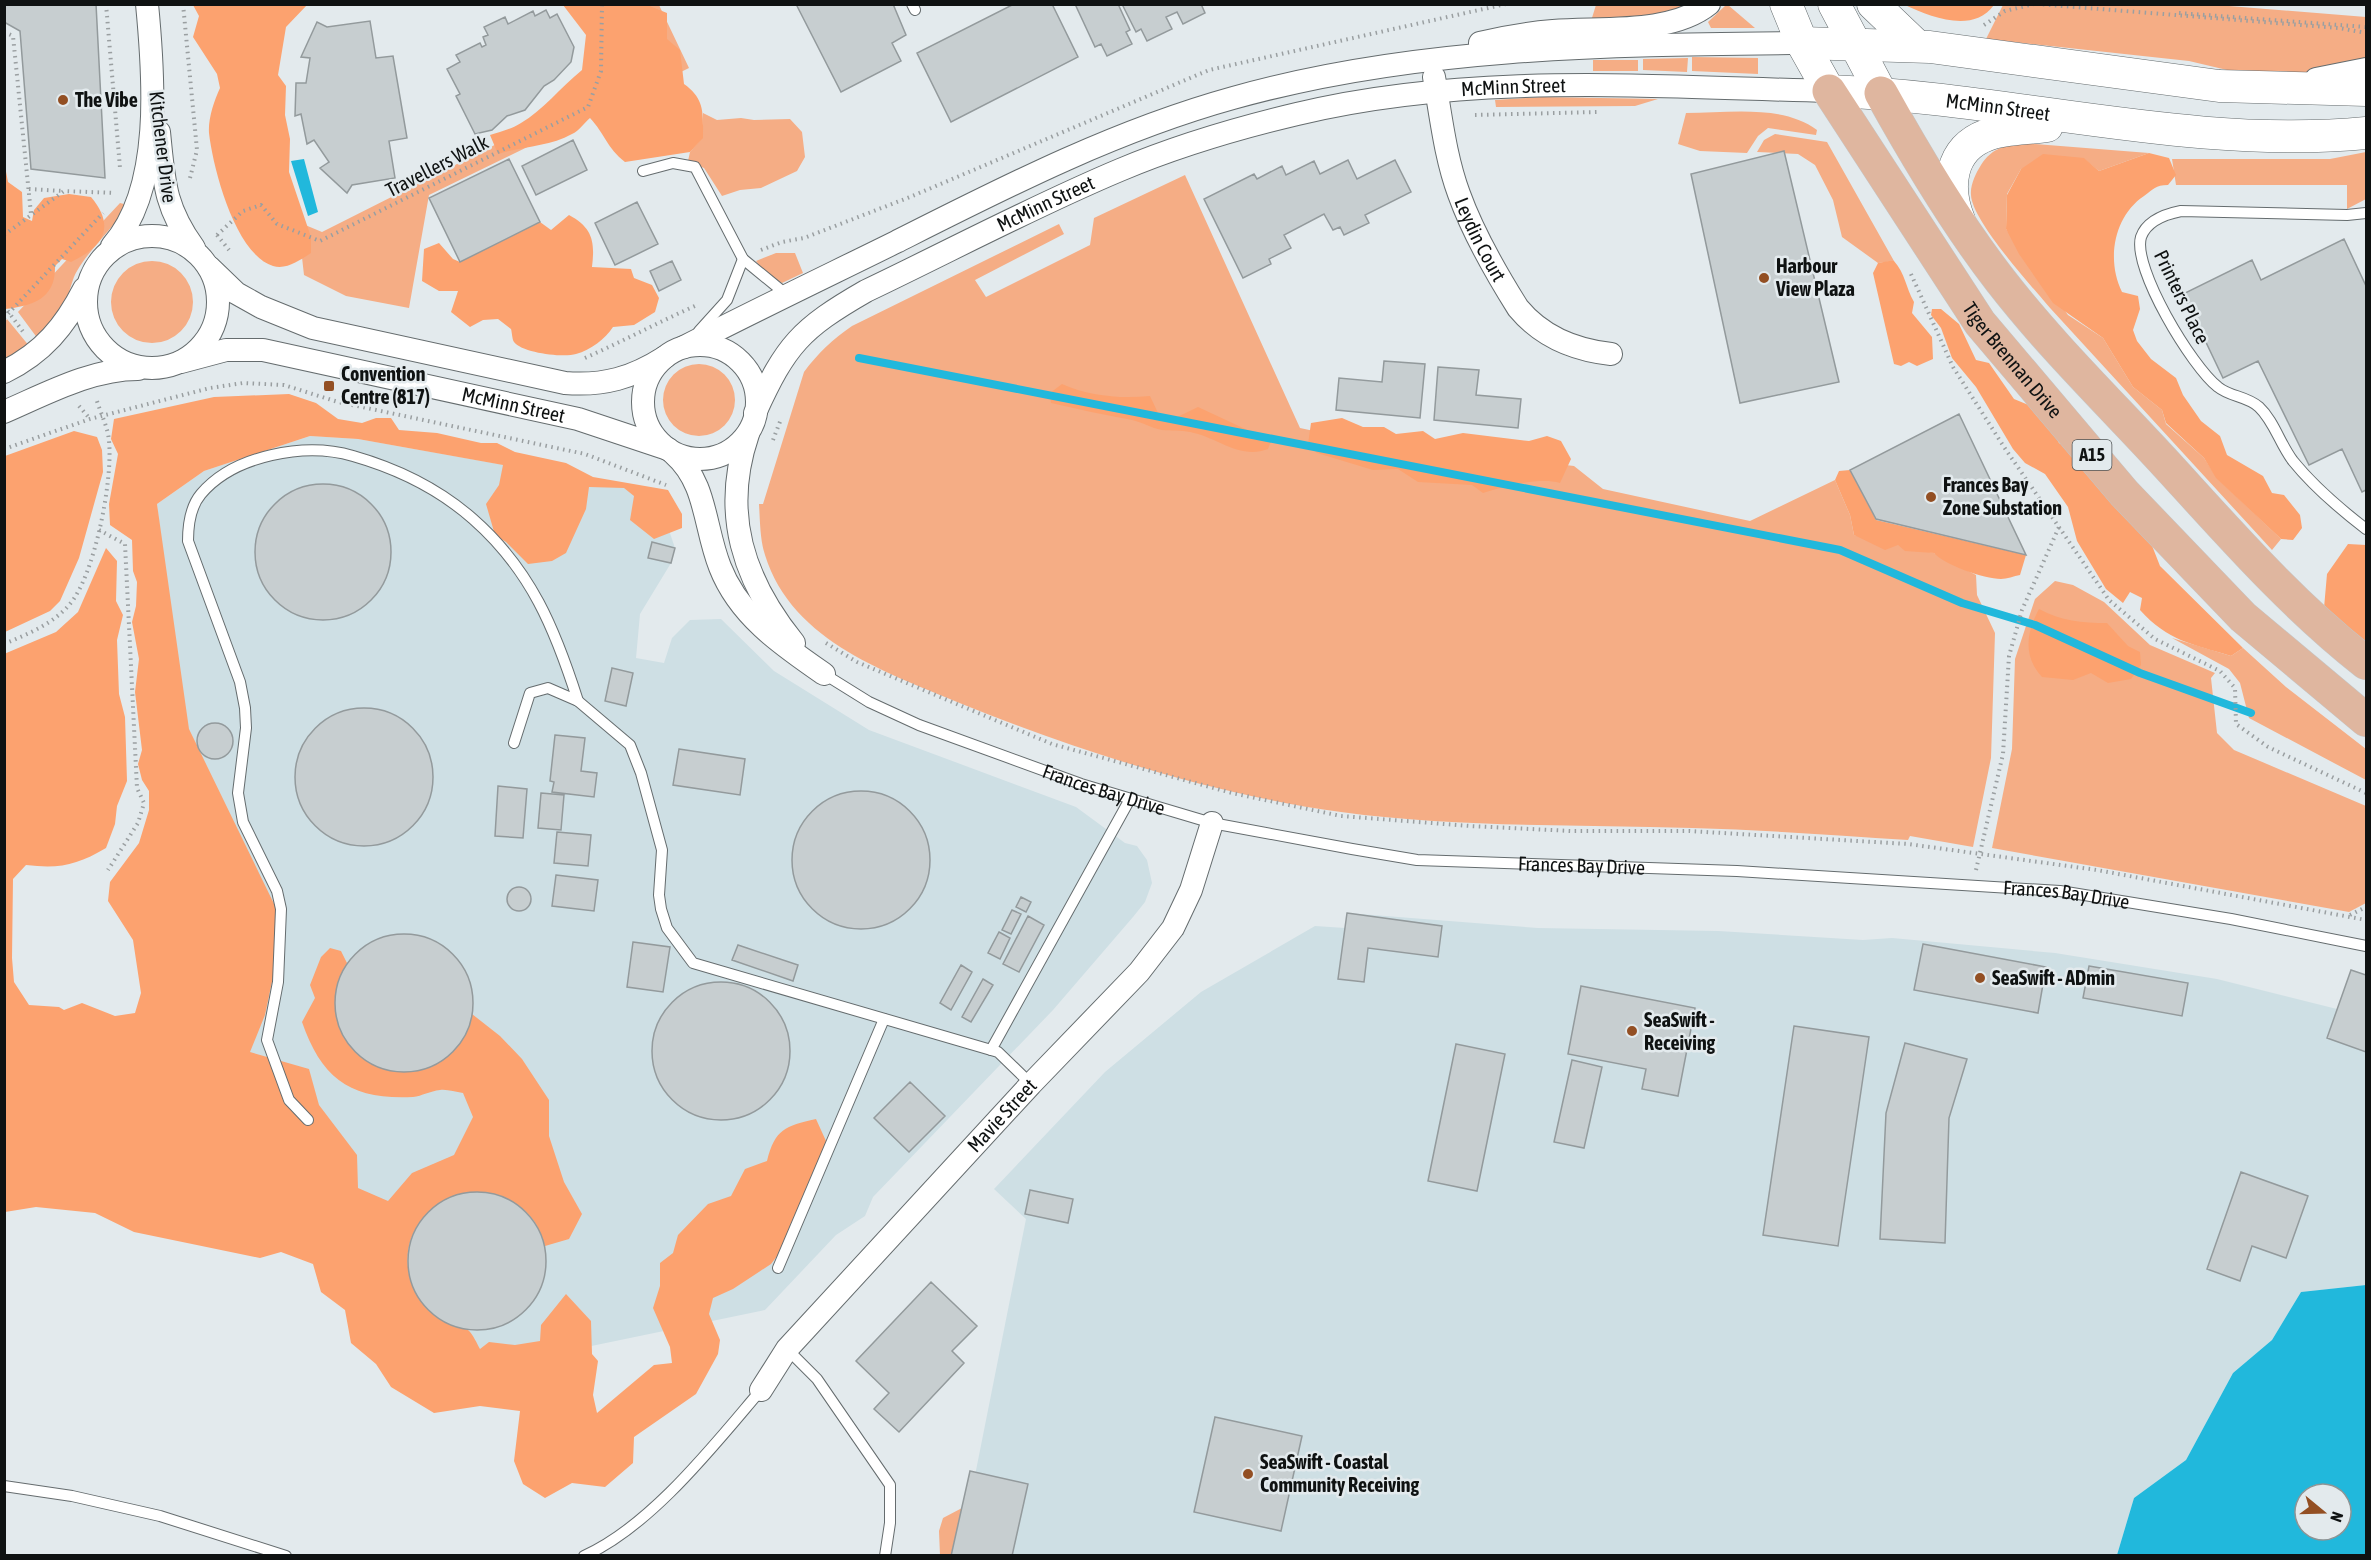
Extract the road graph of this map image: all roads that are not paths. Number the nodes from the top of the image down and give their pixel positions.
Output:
1 (147, 4) edge
2 (1709, 4) edge
3 (1786, 4) edge
4 (1834, 4) edge
5 (1873, 4) edge
6 (1802, 43) junction
7 (1853, 44) junction
8 (1917, 46) junction
9 (1430, 60) junction
10 (2367, 69) edge
11 (154, 71) junction
12 (2265, 89) junction
13 (2367, 90) edge
14 (1828, 91) junction
15 (1436, 92) junction
16 (1881, 93) junction
17 (2089, 121) junction
18 (2367, 133) edge
19 (643, 171) dead end
20 (2367, 213) edge
21 (1959, 220) junction
22 (203, 259) junction
23 (743, 259) junction
24 (97, 265) junction
25 (787, 295) junction
26 (676, 351) junction
27 (1611, 354) dead end
28 (181, 362) junction
29 (148, 369) junction
30 (4, 372) edge
31 (4, 412) edge
32 (754, 419) junction
33 (670, 451) junction
34 (2367, 529) edge
35 (2367, 663) edge
36 (824, 674) junction
37 (578, 701) junction
38 (2367, 720) edge
39 (513, 743) dead end
40 (1130, 799) junction
41 (1212, 823) junction
42 (2367, 946) edge
43 (885, 1019) junction
44 (991, 1050) junction
45 (1031, 1084) junction
46 (308, 1120) dead end
47 (778, 1268) dead end
48 (787, 1349) junction
49 (761, 1390) joint
50 (4, 1486) edge
51 (286, 1556) edge
52 (584, 1556) edge
53 (885, 1556) edge

1 - 11 street
2 - 9 street, McMinn Street
3 - 6 street
4 - 7 street
5 - 8 street
6 - 7 street, McMinn Street
6 - 9 street, McMinn Street
6 - 14 street
7 - 8 street, McMinn Street
7 - 16 street
8 - 12 street, McMinn Street
9 - 15 street, Leydin Court
9 - 25 street, McMinn Street
10 - 12 street, McMinn Street
11 - 22 street, Kitchener Drive
11 - 24 street
12 - 13 street, McMinn Street
14 - 15 street, McMinn Street
14 - 16 street, McMinn Street
14 - 38 main road, Tiger Brennan Drive / A15
15 - 27 street, Leydin Court
15 - 32 street, McMinn Street
16 - 17 street, McMinn Street
16 - 21 main road, Tiger Brennan Drive / A15
17 - 18 street, McMinn Street
17 - 21 street
19 - 23 lane
20 - 34 lane, Printers Place
21 - 35 main road, Tiger Brennan Drive / A15
22 - 24 street
22 - 26 street, McMinn Street
22 - 28 street
23 - 25 lane
23 - 26 lane
24 - 29 street
24 - 30 street
25 - 26 street, McMinn Street
26 - 32 street
26 - 33 street
28 - 29 street
28 - 33 street, McMinn Street
29 - 31 street
32 - 33 street
32 - 36 street, Frances Bay Drive
33 - 36 street, Frances Bay Drive
36 - 40 lane, Frances Bay Drive
37 - 39 lane
37 - 43 lane
37 - 46 lane
40 - 41 lane, Frances Bay Drive
40 - 44 lane
41 - 42 lane, Frances Bay Drive
41 - 45 street, Mavie Street
43 - 44 lane
43 - 47 lane
44 - 45 lane
45 - 48 street, Mavie Street
48 - 49 street, Mavie Street
48 - 53 lane
49 - 52 lane
50 - 51 lane

